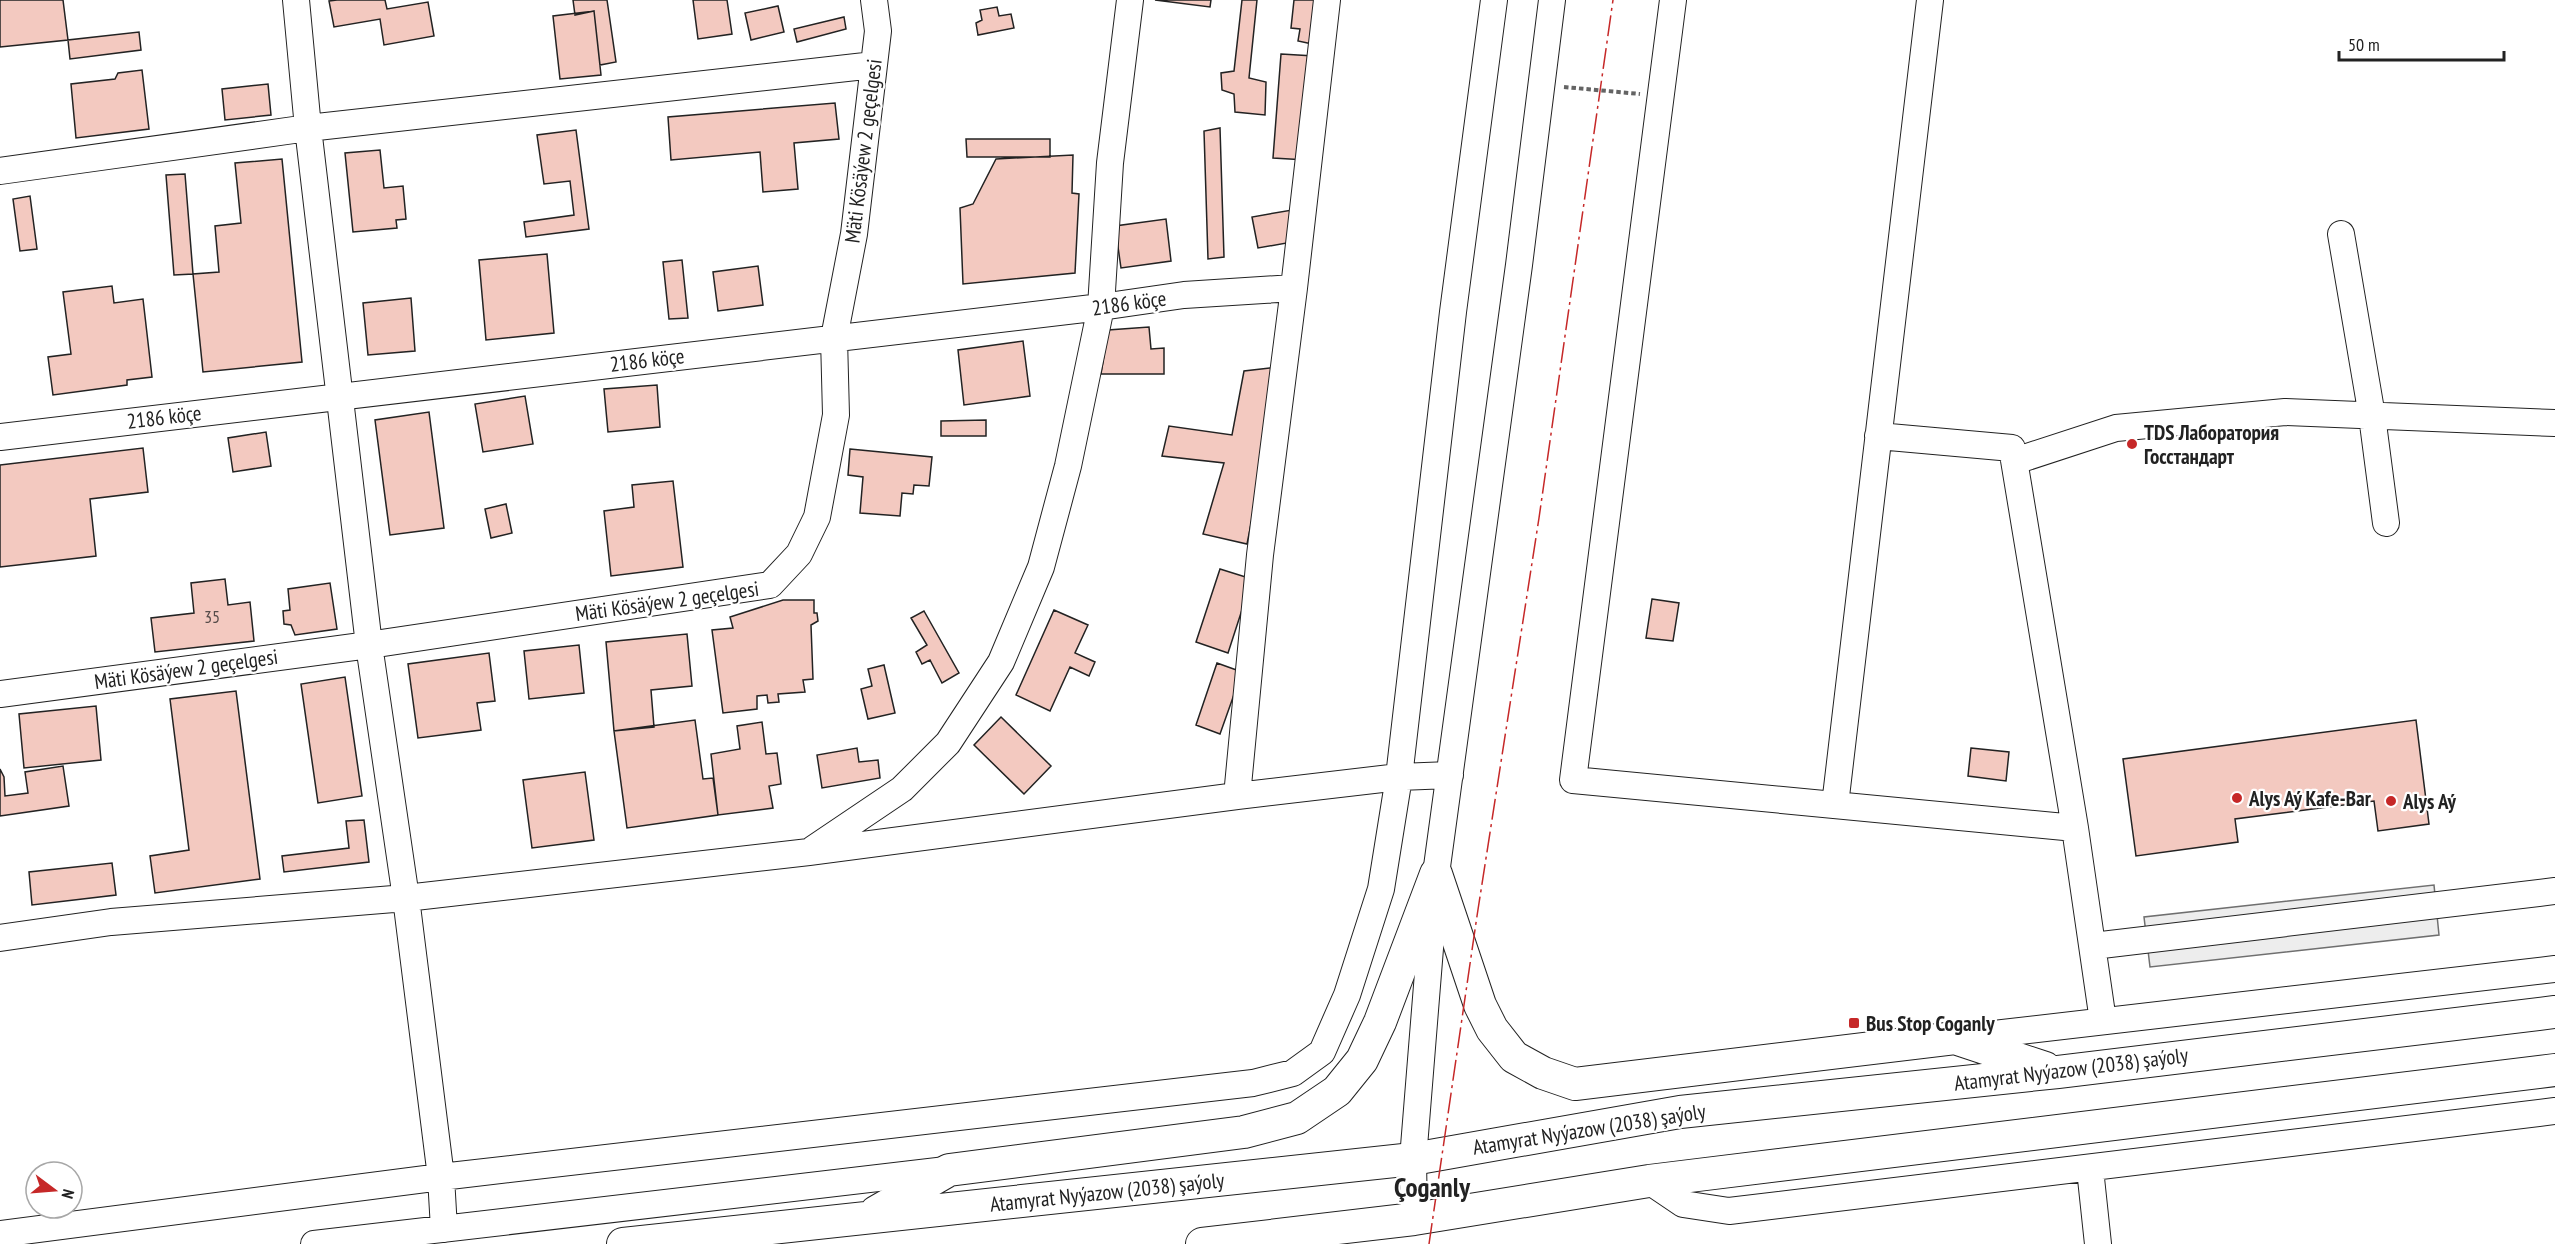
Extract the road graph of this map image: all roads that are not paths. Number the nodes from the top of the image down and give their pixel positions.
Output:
1 (296, 0) edge
2 (874, 0) edge
3 (1130, 0) edge
4 (1327, 0) edge
5 (1494, 0) edge
6 (1552, 0) edge
7 (1673, 0) edge
8 (1930, 0) edge
9 (874, 65) junction
10 (308, 128) junction
11 (0, 171) edge
12 (2341, 234) dead end
13 (1294, 288) junction
14 (1101, 307) junction
15 (834, 338) junction
16 (339, 396) junction
17 (2372, 416) junction
18 (2555, 423) edge
19 (1878, 435) junction
20 (0, 437) edge
21 (2015, 461) junction
22 (2386, 523) dead end
23 (369, 645) junction
24 (0, 694) edge
25 (1450, 775) junction
26 (1399, 777) junction
27 (1237, 796) junction
28 (1835, 805) junction
29 (2075, 828) junction
30 (808, 852) junction
31 (1436, 874) junction
32 (2555, 891) edge
33 (406, 898) junction
34 (0, 938) edge
35 (2094, 946) junction
36 (2555, 969) edge
37 (2555, 1012) edge
38 (2103, 1021) junction
39 (1955, 1038) junction
40 (1751, 1063) junction
41 (2555, 1070) edge
42 (2058, 1072) junction
43 (2555, 1111) edge
44 (1680, 1112) junction
45 (1107, 1150) junction
46 (1413, 1159) junction
47 (2090, 1169) junction
48 (949, 1170) junction
49 (441, 1177) junction
50 (1217, 1181) junction
51 (1649, 1181) junction
52 (865, 1218) junction
53 (1413, 1219) junction
54 (444, 1229) junction
55 (0, 1234) edge
56 (314, 1244) edge
57 (623, 1244) edge
58 (1202, 1244) edge
59 (2098, 1244) edge

1 - 10 street
2 - 9 street, Mäti Kösäýew 2 geçelgesi
3 - 14 street
4 - 13 street
5 - 26 street
6 - 25 street
7 - 28 street
8 - 19 street
9 - 10 street
9 - 15 street, Mäti Kösäýew 2 geçelgesi
10 - 11 street
10 - 16 street
12 - 17 street
13 - 14 street, 2186 köçe
13 - 27 street
14 - 15 street, 2186 köçe
14 - 30 street
15 - 16 street, 2186 köçe
15 - 23 street, Mäti Kösäýew 2 geçelgesi
16 - 20 street, 2186 köçe
16 - 23 street
17 - 18 street
17 - 21 street
17 - 22 street
19 - 21 street
19 - 28 street
21 - 29 street
23 - 24 street, Mäti Kösäýew 2 geçelgesi
23 - 33 street
25 - 26 street
25 - 31 street
26 - 27 street
26 - 49 street
27 - 30 street
28 - 29 street
29 - 35 street
30 - 33 street
31 - 40 main road
31 - 45 main road
31 - 46 street
32 - 35 street
33 - 34 street
33 - 49 street
35 - 38 street
36 - 38 street
37 - 42 main road, Atamyrat Nyýazow (2038) şaýoly
38 - 39 street
39 - 40 main road
39 - 42 main road
40 - 44 main road
41 - 51 main road
42 - 44 main road, Atamyrat Nyýazow (2038) şaýoly
43 - 47 street
44 - 46 main road, Atamyrat Nyýazow (2038) şaýoly
45 - 48 main road
45 - 50 main road
46 - 50 main road, Atamyrat Nyýazow (2038) şaýoly
46 - 53 street
47 - 51 street
47 - 59 street
48 - 52 main road
48 - 54 street
49 - 54 street
49 - 55 street
50 - 52 main road, Atamyrat Nyýazow (2038) şaýoly
51 - 53 main road
52 - 57 main road, Atamyrat Nyýazow (2038) şaýoly
53 - 58 main road
54 - 56 street

